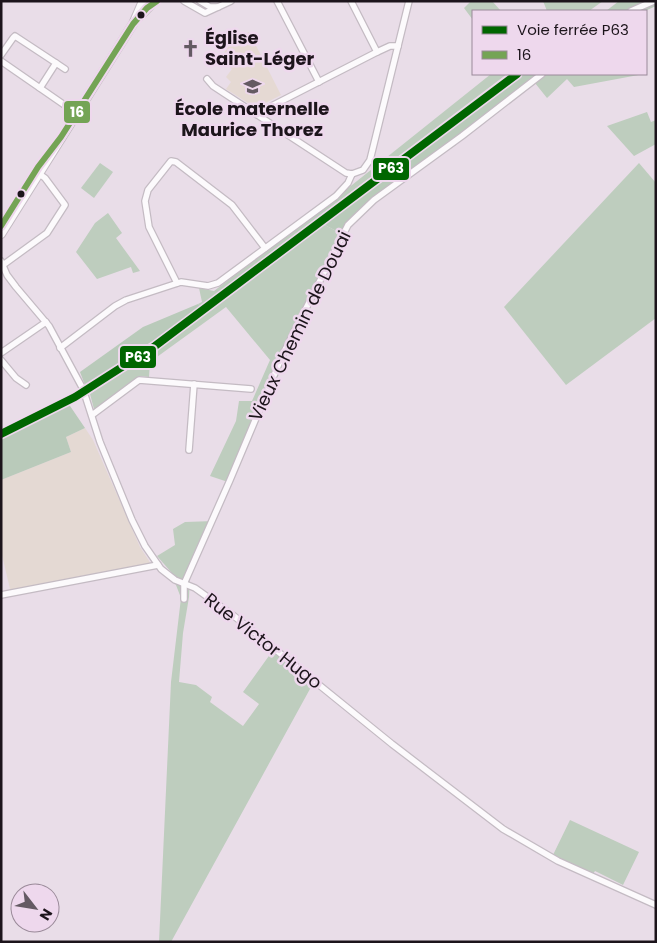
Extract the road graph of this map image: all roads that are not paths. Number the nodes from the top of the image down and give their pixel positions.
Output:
1 (143, 1) edge
2 (184, 1) edge
3 (200, 1) edge
4 (231, 1) edge
5 (277, 1) edge
6 (351, 1) edge
7 (409, 1) edge
8 (654, 1) edge
9 (154, 2) edge
10 (220, 7) junction
11 (633, 10) edge
12 (133, 24) junction
13 (398, 46) junction
14 (377, 52) junction
15 (1, 55) edge
16 (1, 62) edge
17 (56, 63) junction
18 (65, 69) dead end
19 (541, 75) edge
20 (207, 79) dead end
21 (319, 82) junction
22 (40, 88) junction
23 (76, 113) junction
24 (256, 114) junction
25 (37, 172) junction
26 (352, 174) junction
27 (4, 222) edge
28 (1, 234) edge
29 (265, 248) junction
30 (2, 263) edge
31 (177, 282) junction
32 (46, 322) junction
33 (60, 348) junction
34 (1, 353) edge
35 (1, 360) edge
36 (194, 384) junction
37 (26, 385) dead end
38 (251, 388) dead end
39 (92, 415) junction
40 (189, 450) dead end
41 (158, 565) junction
42 (184, 584) junction
43 (1, 595) edge
44 (184, 599) dead end
45 (656, 905) edge

1 - 12 main road
2 - 10 street
3 - 10 street
4 - 10 street
5 - 21 street
6 - 14 street
7 - 13 street
8 - 11 street
9 - 12 main road
12 - 23 main road
13 - 14 street
13 - 26 street
14 - 21 street
15 - 17 street
16 - 22 street
17 - 18 street
17 - 22 street
19 - 42 street, Vieux Chemin de Douai
20 - 24 street
21 - 24 street
22 - 23 street
23 - 25 main road
24 - 26 street
25 - 27 main road
25 - 30 street
26 - 29 street
27 - 28 main road
29 - 31 street
29 - 31 street
30 - 32 street, Rue Victor Hugo
31 - 33 street
32 - 33 street, Rue Victor Hugo
32 - 34 street
33 - 39 street, Rue Victor Hugo
35 - 37 street
36 - 38 street
36 - 39 street
36 - 40 street
39 - 41 street, Rue Victor Hugo
41 - 42 street, Rue Victor Hugo
41 - 43 street
42 - 44 street, Vieux Chemin de Douai
42 - 45 street, Rue Victor Hugo

